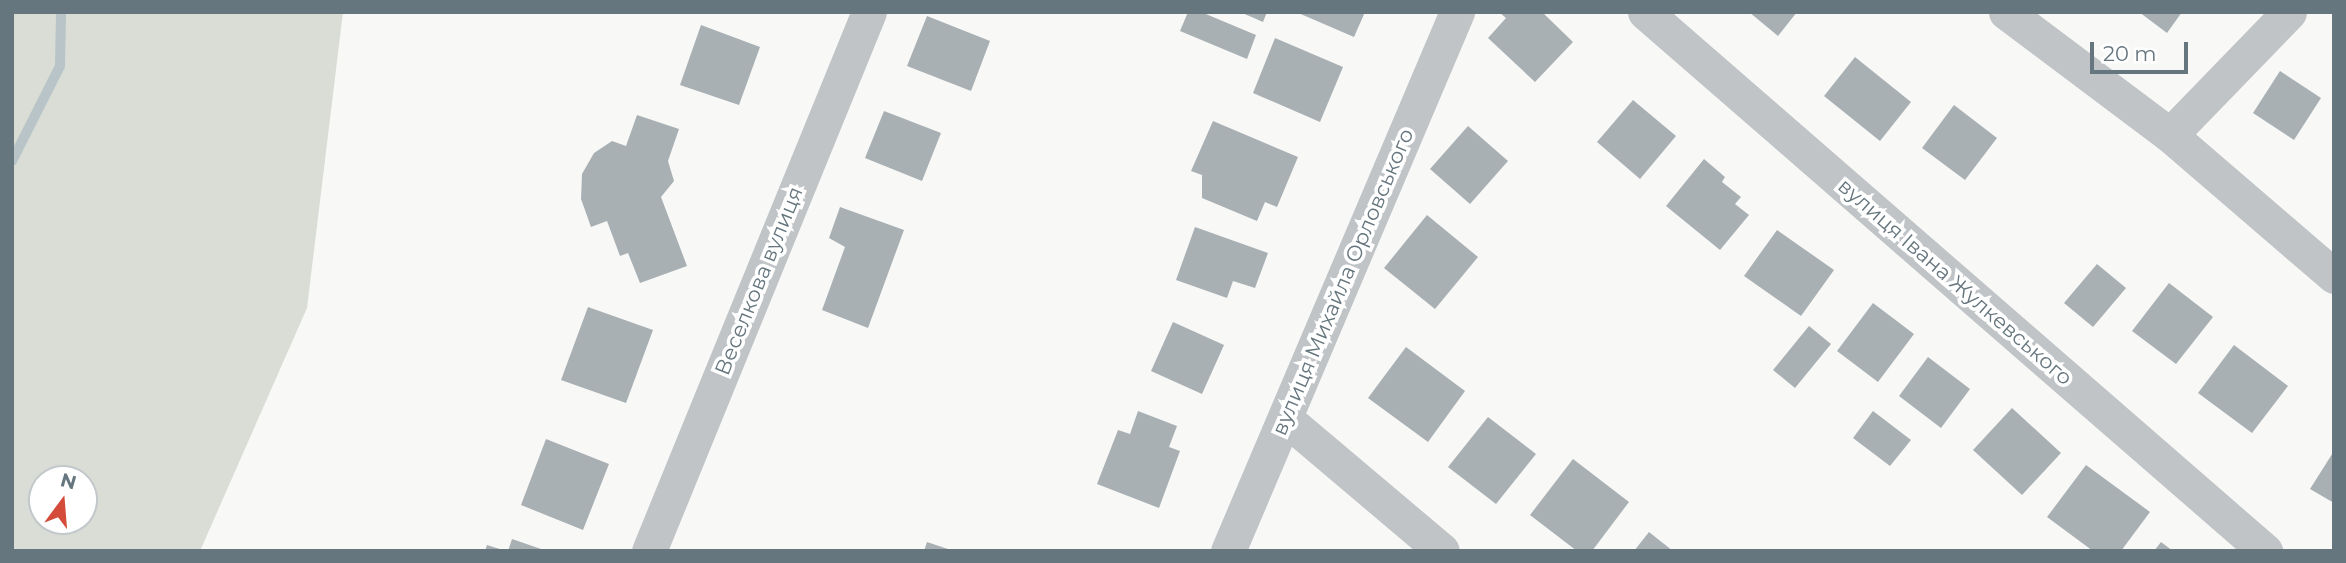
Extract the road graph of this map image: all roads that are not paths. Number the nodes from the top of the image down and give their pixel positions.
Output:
1 (869, 12) edge
2 (1457, 12) edge
3 (1644, 12) edge
4 (2007, 12) edge
5 (2290, 12) edge
6 (2170, 135) junction
7 (2334, 276) edge
8 (1286, 419) junction
9 (649, 551) edge
10 (1228, 551) edge
11 (1442, 551) edge
12 (2265, 551) edge

1 - 9 street, Веселкова вулиця
2 - 8 street, вулиця Михайла Орловського
3 - 12 street, вулиця Івана Жулкевського
4 - 6 street
5 - 6 street
6 - 7 street
8 - 10 street, вулиця Михайла Орловського
8 - 11 street

